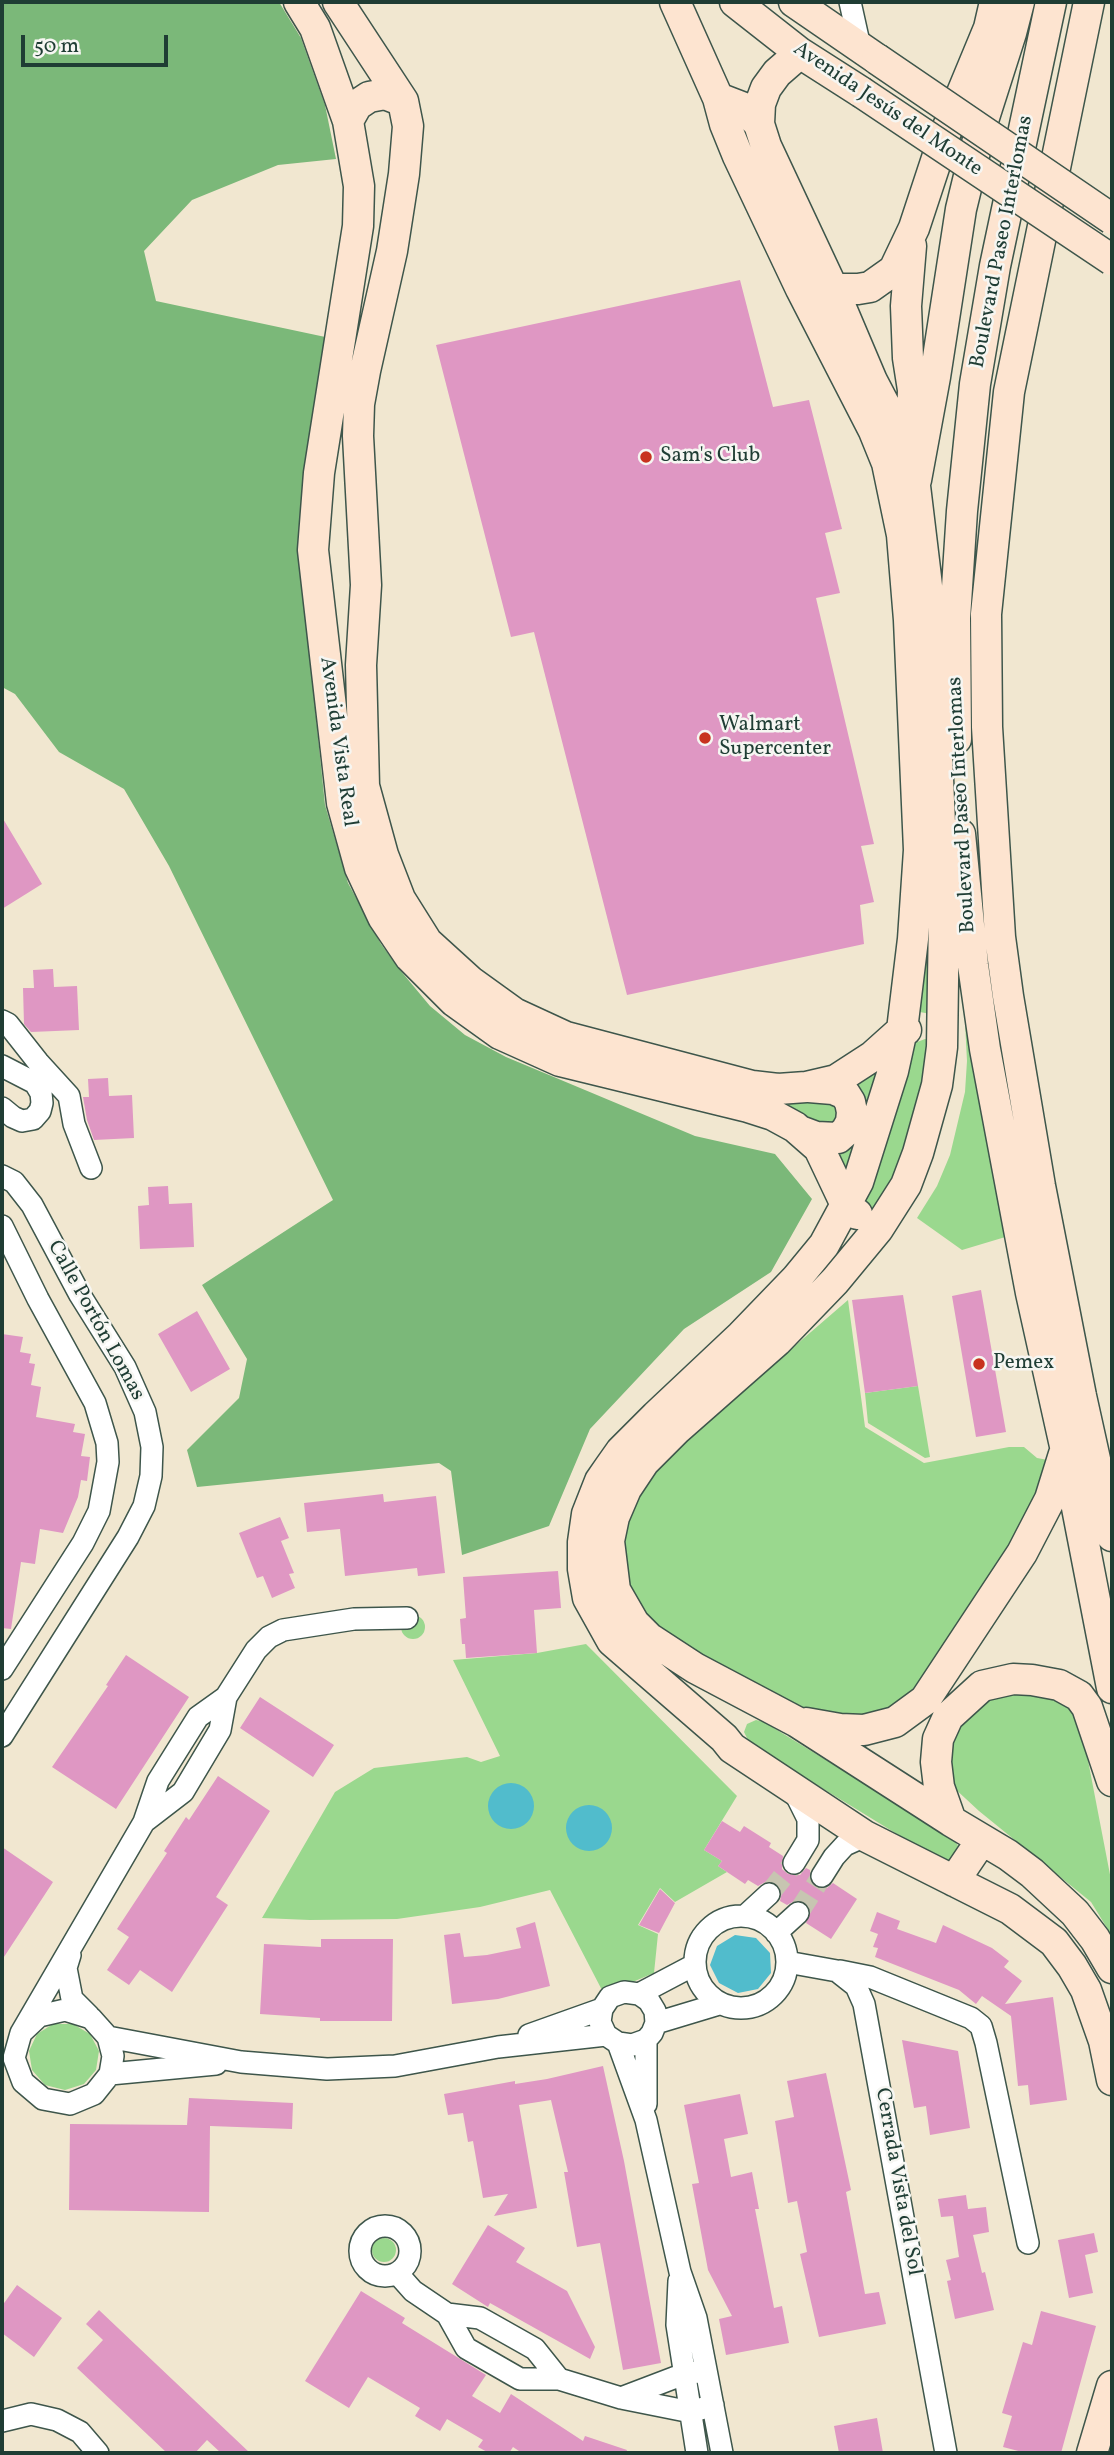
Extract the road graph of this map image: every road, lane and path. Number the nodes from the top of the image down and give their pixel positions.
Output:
1 (299, 2) edge
2 (338, 2) edge
3 (675, 2) edge
4 (734, 2) edge
5 (764, 2) edge
6 (794, 2) edge
7 (850, 2) edge
8 (995, 2) edge
9 (1019, 2) edge
10 (1051, 2) edge
11 (1089, 2) edge
12 (831, 11) edge
13 (800, 53) junction
14 (868, 53) junction
15 (718, 98) junction
16 (402, 101) junction
17 (348, 121) junction
18 (759, 124) junction
19 (1112, 219) edge
20 (914, 228) junction
21 (1112, 260) edge
22 (801, 289) junction
23 (833, 289) junction
24 (872, 381) junction
25 (924, 384) junction
26 (908, 457) junction
27 (915, 486) junction
28 (902, 535) junction
29 (366, 585) junction
30 (316, 587) junction
31 (2, 1021) edge
32 (942, 1029) junction
33 (902, 1030) junction
34 (5, 1073) edge
35 (806, 1087) junction
36 (2, 1108) edge
37 (800, 1131) junction
38 (91, 1168) dead end
39 (2, 1176) edge
40 (847, 1206) junction
41 (2, 1226) edge
42 (878, 1229) junction
43 (1065, 1446) junction
44 (1112, 1536) edge
45 (407, 1618) dead end
46 (2, 1669) edge
47 (1112, 1688) edge
48 (753, 1699) junction
49 (797, 1722) junction
50 (2, 1735) edge
51 (724, 1738) junction
52 (1112, 1781) edge
53 (794, 1791) junction
54 (951, 1821) junction
55 (865, 1836) junction
56 (981, 1840) junction
57 (794, 1863) tunnel mouth
58 (822, 1876) tunnel mouth
59 (954, 1881) junction
60 (769, 1894) tunnel mouth
61 (798, 1913) tunnel mouth
62 (745, 1916) junction
63 (776, 1933) junction
64 (72, 1946) junction
65 (787, 1962) junction
66 (694, 1965) junction
67 (1112, 1968) edge
68 (838, 1971) junction
69 (639, 1994) junction
70 (719, 2004) junction
71 (602, 2008) junction
72 (91, 2018) junction
73 (651, 2032) junction
74 (21, 2033) junction
75 (108, 2037) junction
76 (612, 2039) junction
77 (498, 2047) junction
78 (241, 2062) junction
79 (110, 2074) junction
80 (1112, 2080) edge
81 (646, 2120) junction
82 (1028, 2243) dead end
83 (680, 2272) junction
84 (397, 2273) dead end
85 (447, 2314) junction
86 (706, 2371) junction
87 (684, 2374) junction
88 (559, 2379) junction
89 (1112, 2386) edge
90 (621, 2398) junction
91 (713, 2405) junction
92 (691, 2412) junction
93 (2, 2421) edge
94 (99, 2453) edge
95 (697, 2453) edge
96 (722, 2453) edge
97 (946, 2453) edge
98 (1092, 2453) edge

1 - 17 main road, Avenida Vista Real
2 - 16 main road, Avenida Vista Real
3 - 15 main road
4 - 13 main road, Avenida Jesús del Monte
5 - 13 main road
6 - 12 main road, Avenida Jesús del Monte
7 - 14 street
8 - 20 main road
9 - 25 main road
10 - 43 main road, Boulevard Paseo Interlomas
11 - 44 main road, Boulevard Paseo Interlomas
12 - 14 main road, Avenida Jesús del Monte
13 - 18 main road
13 - 21 main road, Avenida Jesús del Monte, bridge
14 - 19 main road, Avenida Jesús del Monte, bridge
15 - 18 main road
15 - 22 main road
16 - 17 main road
16 - 29 main road, Avenida Vista Real
17 - 30 main road, Avenida Vista Real
18 - 23 main road
20 - 23 main road
20 - 25 main road
22 - 23 main road
22 - 28 main road
23 - 24 main road
24 - 25 main road
24 - 26 main road
25 - 26 main road
25 - 27 main road
26 - 27 main road
27 - 28 main road
27 - 32 main road
28 - 33 main road
29 - 30 main road
29 - 35 main road, Avenida Vista Real
30 - 37 main road, Avenida Vista Real
31 - 38 street
32 - 33 main road
32 - 42 main road
33 - 35 main road, Avenida Vista Real
33 - 40 main road
34 - 36 street
35 - 37 main road
37 - 40 main road, Avenida Vista Real
39 - 50 street, Calle Portón Lomas
40 - 42 main road
40 - 51 main road
41 - 46 street, Calle Portón Lomas
42 - 48 main road
43 - 47 main road, Boulevard Paseo Interlomas
43 - 49 main road
45 - 64 street
48 - 49 main road
48 - 51 main road
49 - 54 main road
51 - 53 main road
52 - 54 main road
53 - 55 main road
53 - 57 street
54 - 56 main road
55 - 58 street
55 - 59 main road
56 - 59 main road
56 - 67 main road
59 - 80 main road
60 - 62 street
61 - 63 street
62 - 63 street
62 - 66 street
63 - 65 street
64 - 72 street
64 - 74 street
65 - 68 street
65 - 70 street
66 - 69 street
66 - 70 street
68 - 82 street
68 - 97 street, Cerrada Vista del Sol
69 - 71 street
69 - 73 street
70 - 73 street
71 - 76 street
71 - 77 street
72 - 74 street
72 - 75 street
73 - 76 street
73 - 81 street
74 - 79 street
75 - 78 street
75 - 79 street
76 - 77 street
76 - 81 street
77 - 78 street
78 - 79 street
81 - 83 street
83 - 86 street
83 - 87 street
84 - 85 street
85 - 88 street
85 - 88 street
86 - 87 street
86 - 91 street
87 - 90 street
87 - 92 street
88 - 90 street
89 - 98 main road
90 - 92 street
91 - 92 street
91 - 96 street
92 - 95 street
93 - 94 street

